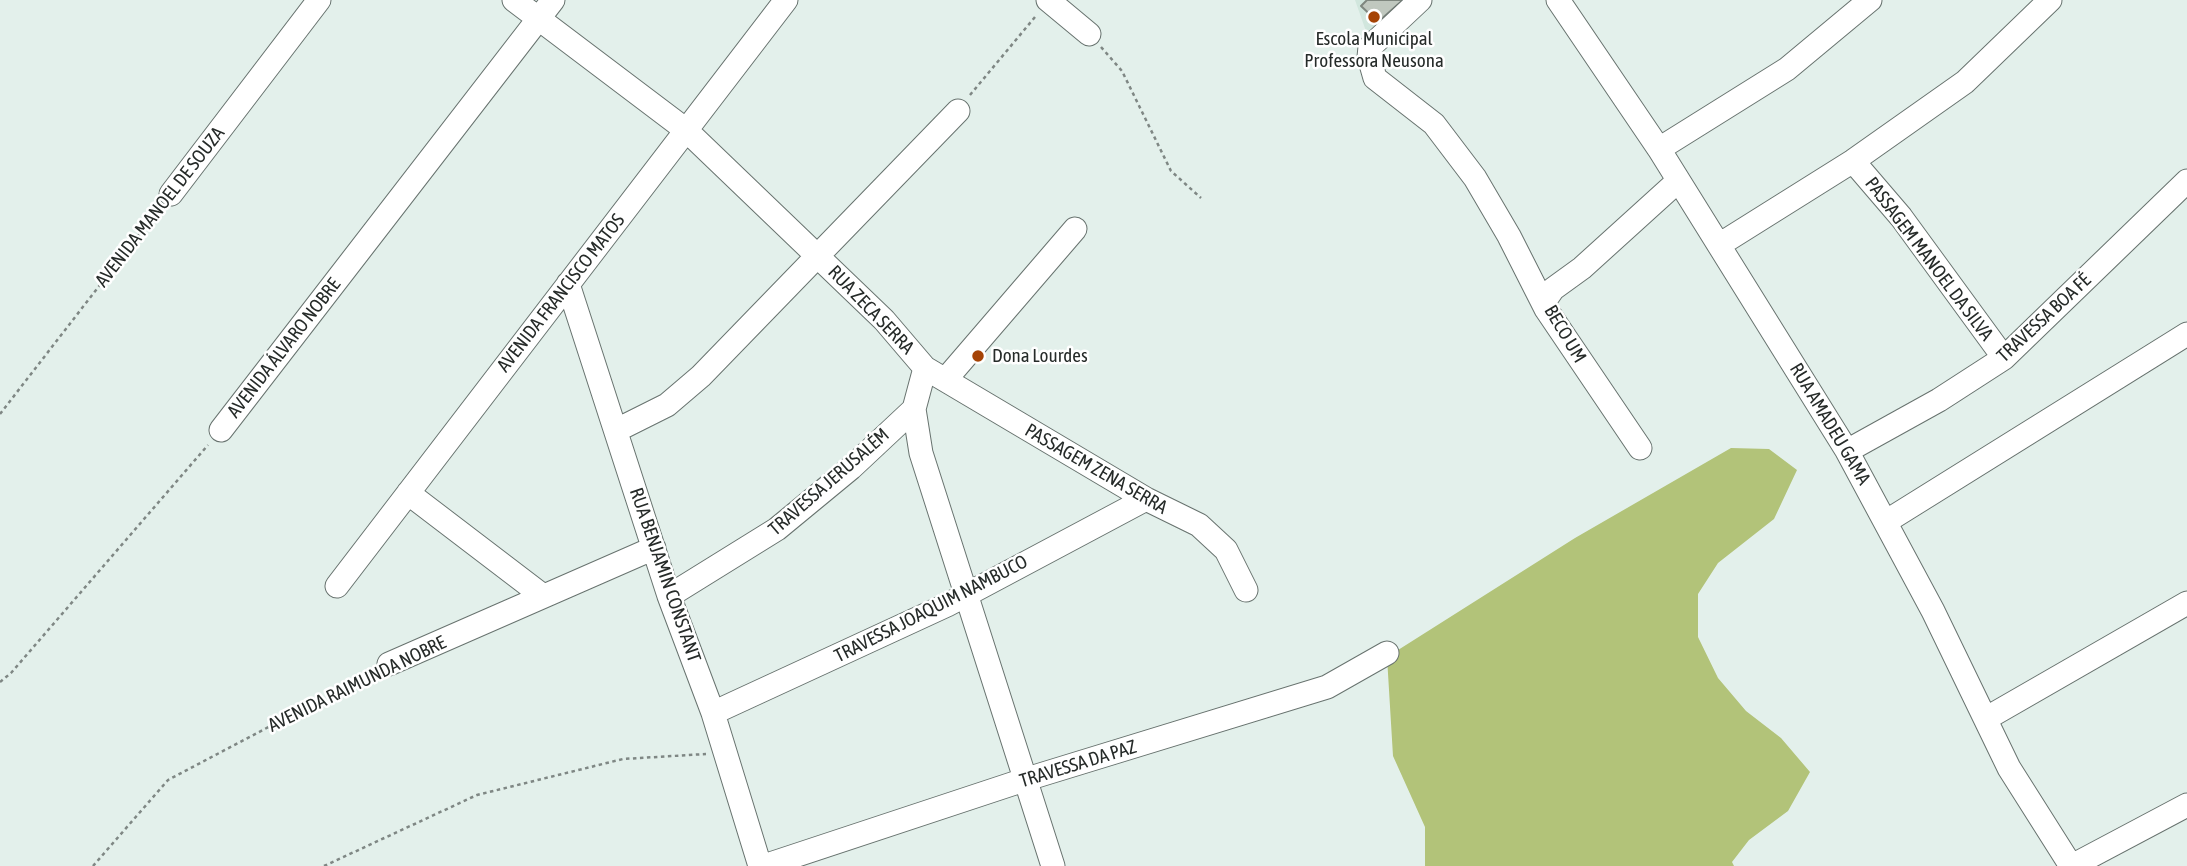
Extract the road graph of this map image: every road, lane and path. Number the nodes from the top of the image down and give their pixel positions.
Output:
1 (319, 0) edge
2 (514, 0) edge
3 (553, 0) edge
4 (786, 0) edge
5 (1048, 0) edge
6 (1420, 0) edge
7 (1558, 0) edge
8 (1870, 0) edge
9 (2050, 0) edge
10 (538, 19) junction
11 (1089, 34) joint
12 (958, 111) joint
13 (687, 130) junction
14 (1659, 149) junction
15 (1853, 161) junction
16 (1678, 181) junction
17 (2187, 181) edge
18 (171, 194) joint
19 (1201, 198) dead end
20 (1075, 229) dead end
21 (1719, 244) junction
22 (817, 254) junction
23 (568, 284) junction
24 (1546, 309) junction
25 (2187, 334) edge
26 (2004, 358) junction
27 (925, 368) junction
28 (946, 379) junction
29 (914, 409) junction
30 (0, 414) edge
31 (221, 430) joint
32 (617, 430) junction
33 (1640, 448) dead end
34 (1847, 451) junction
35 (408, 493) junction
36 (1146, 499) junction
37 (1887, 521) junction
38 (654, 548) junction
39 (337, 586) dead end
40 (1246, 590) dead end
41 (965, 594) junction
42 (543, 596) junction
43 (670, 596) junction
44 (2187, 603) edge
45 (1387, 653) dead end
46 (389, 664) joint
47 (0, 682) edge
48 (713, 713) junction
49 (1987, 718) junction
50 (725, 753) junction
51 (1027, 779) junction
52 (2187, 805) edge
53 (93, 866) edge
54 (324, 866) edge
55 (762, 866) edge
56 (1053, 866) edge
57 (2071, 866) edge

1 - 18 street, AVENIDA MANOEL DE SOUZA
2 - 10 street, RUA ZECA SERRA
3 - 10 street, AVENIDA ÁLVARO NOBRE
4 - 13 street, AVENIDA FRANCISCO MATOS
5 - 11 street
5 - 12 path
6 - 24 street
7 - 14 street, RUA AMADEU GAMA
8 - 14 street
9 - 15 street
10 - 13 street, RUA ZECA SERRA
10 - 31 street, AVENIDA ÁLVARO NOBRE
11 - 19 path
12 - 22 street
13 - 22 street, RUA ZECA SERRA
13 - 23 street, AVENIDA FRANCISCO MATOS
14 - 16 street, RUA AMADEU GAMA
15 - 21 street
15 - 26 street, PASSAGEM MANOEL DA SILVA
16 - 21 street, RUA AMADEU GAMA
16 - 24 street, BECO UM
17 - 26 street, TRAVESSA BOA FÉ
18 - 30 path, AVENIDA MANOEL DE SOUZA
20 - 28 street
21 - 34 street, RUA AMADEU GAMA
22 - 27 street, RUA ZECA SERRA
22 - 32 street
23 - 32 street, RUA BENJAMIN CONSTANT
23 - 35 street, AVENIDA FRANCISCO MATOS
24 - 33 street, BECO UM
25 - 37 street
26 - 34 street, TRAVESSA BOA FÉ
27 - 28 street, PASSAGEM ZENA SERRA
27 - 29 street, RUA ZECA SERRA
28 - 36 street, PASSAGEM ZENA SERRA
29 - 41 street, RUA ZECA SERRA
29 - 43 street, TRAVESSA JERUSALÉM
31 - 47 path, AVENIDA ÁLVARO NOBRE
32 - 38 street, RUA BENJAMIN CONSTANT
34 - 37 street, RUA AMADEU GAMA
35 - 39 street, AVENIDA FRANCISCO MATOS
35 - 42 street
36 - 40 street, PASSAGEM ZENA SERRA
36 - 41 street, TRAVESSA JOAQUIM NAMBUCO
37 - 49 street, RUA AMADEU GAMA
38 - 42 street, AVENIDA RAIMUNDA NOBRE
38 - 43 street, RUA BENJAMIN CONSTANT
41 - 48 street, TRAVESSA JOAQUIM NAMBUCO
41 - 51 street, RUA ZECA SERRA
42 - 46 street, AVENIDA RAIMUNDA NOBRE
43 - 48 street, RUA BENJAMIN CONSTANT
44 - 49 street
45 - 51 street, TRAVESSA DA PAZ
46 - 53 path, AVENIDA RAIMUNDA NOBRE
48 - 50 street, RUA BENJAMIN CONSTANT
49 - 57 street, RUA AMADEU GAMA
50 - 54 path
50 - 55 street, RUA BENJAMIN CONSTANT
51 - 55 street, TRAVESSA DA PAZ
51 - 56 street, RUA ZECA SERRA
52 - 57 street

